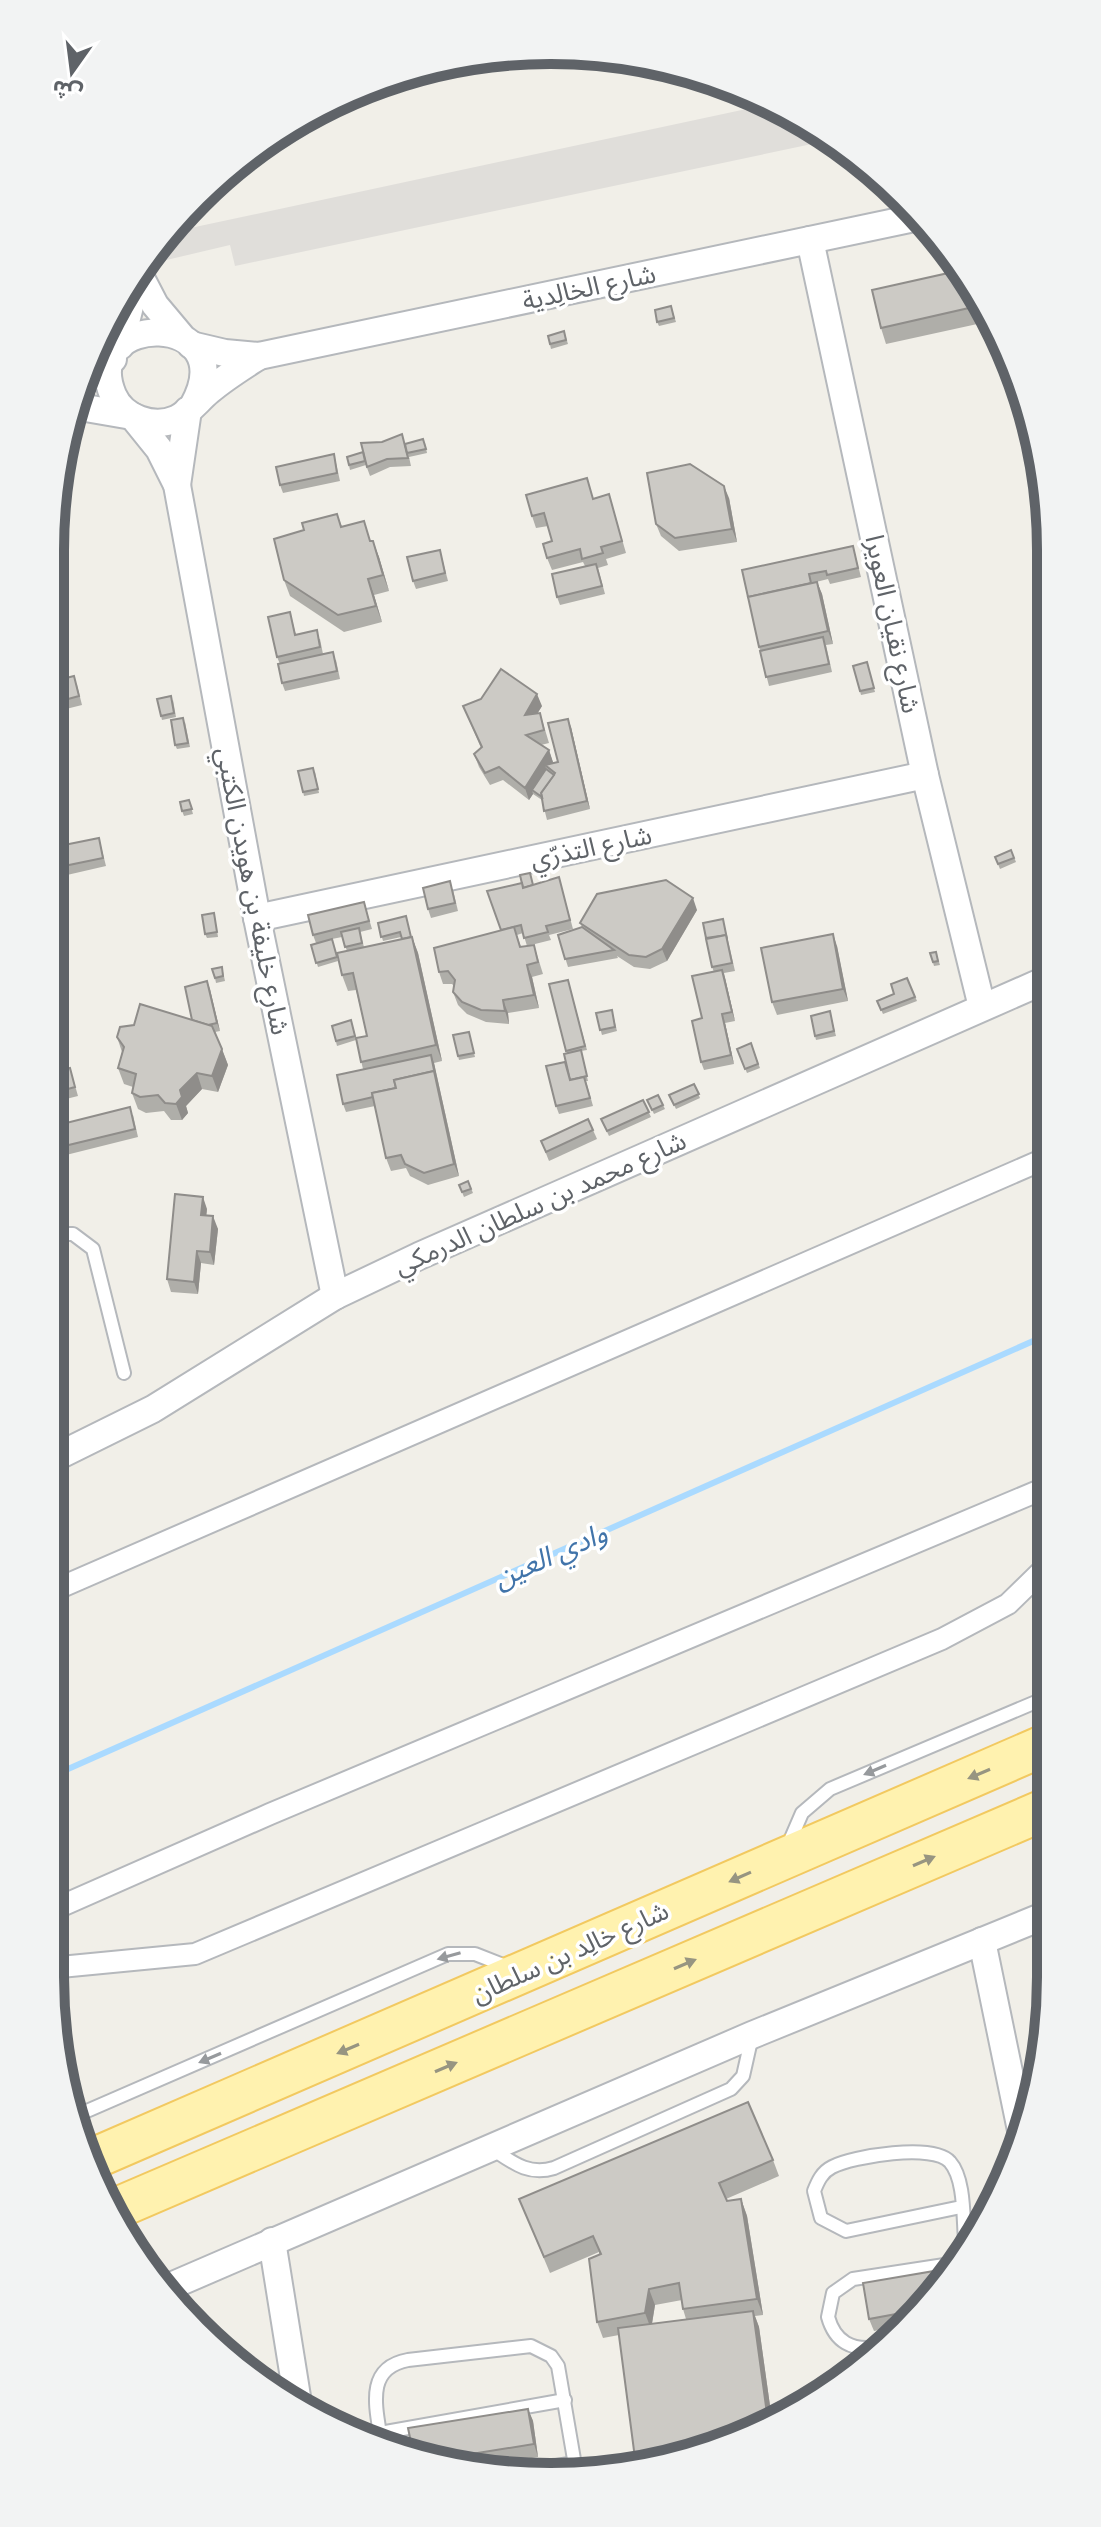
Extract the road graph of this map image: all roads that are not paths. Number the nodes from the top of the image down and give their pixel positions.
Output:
1 (907, 220) edge
2 (810, 240) junction
3 (144, 283) edge
4 (129, 307) edge
5 (186, 341) junction
6 (116, 352) junction
7 (259, 356) junction
8 (100, 367) edge
9 (86, 408) edge
10 (190, 408) junction
11 (133, 417) junction
12 (177, 485) junction
13 (925, 775) junction
14 (257, 918) junction
15 (1037, 984) edge
16 (982, 1007) junction
17 (1037, 1162) edge
18 (64, 1234) edge
19 (335, 1296) junction
20 (124, 1373) dead end
21 (64, 1448) edge
22 (1037, 1491) edge
23 (1037, 1576) edge
24 (64, 1586) edge
25 (1037, 1702) edge
26 (1037, 1749) edge
27 (1037, 1813) edge
28 (784, 1857) junction
29 (64, 1905) edge
30 (1037, 1919) edge
31 (982, 1941) junction
32 (64, 1967) edge
33 (522, 1973) junction
34 (421, 2018) junction
35 (752, 2035) junction
36 (84, 2112) edge
37 (1017, 2112) edge
38 (489, 2146) junction
39 (99, 2156) edge
40 (160, 2190) junction
41 (122, 2206) edge
42 (961, 2207) junction
43 (964, 2233) edge
44 (272, 2241) junction
45 (942, 2265) edge
46 (174, 2284) edge
47 (863, 2349) edge
48 (296, 2391) edge
49 (565, 2400) junction
50 (380, 2432) edge
51 (389, 2435) edge
52 (575, 2462) edge

1 - 2 street, شارع الخالِدية
2 - 7 street, شارع الخالِدية
2 - 13 street, شارع نقيان العويرا
3 - 5 street
4 - 6 street
5 - 6 street
5 - 7 street, شارع الخالِدية
5 - 10 street
6 - 8 street
6 - 11 street
7 - 10 street, شارع الخالِدية
9 - 11 street
10 - 11 street
10 - 12 street, شارع خليفة بن هويدن الكتبي
11 - 12 street, شارع خليفة بن هويدن الكتبي
12 - 14 street, شارع خليفة بن هويدن الكتبي
13 - 14 street, شارع التذرّي
13 - 16 street, شارع نقيان العويرا
14 - 19 street, شارع خليفة بن هويدن الكتبي
15 - 16 street, شارع محمد بن سلطان الدرمكي
16 - 19 street, شارع محمد بن سلطان الدرمكي
17 - 24 street
18 - 20 lane
19 - 21 street, شارع محمد بن سلطان الدرمكي
22 - 29 street
23 - 32 street
25 -> 28 lane
26 -> 28 main road, شارع خالِد بن سلطان
40 -> 27 main road
28 -> 33 main road, شارع خالِد بن سلطان
30 - 31 street
31 - 35 street
31 - 37 street
33 - 34 main road, شارع خالِد بن سلطان
33 -> 36 lane
34 -> 39 main road, شارع خالِد بن سلطان
34 - 40 main road
35 - 38 street
35 - 38 lane
38 - 44 street
40 - 41 main road
42 - 42 lane
42 - 43 lane
44 - 46 street
44 - 48 street
45 - 47 lane
49 - 50 lane
49 - 51 lane
49 - 52 lane

